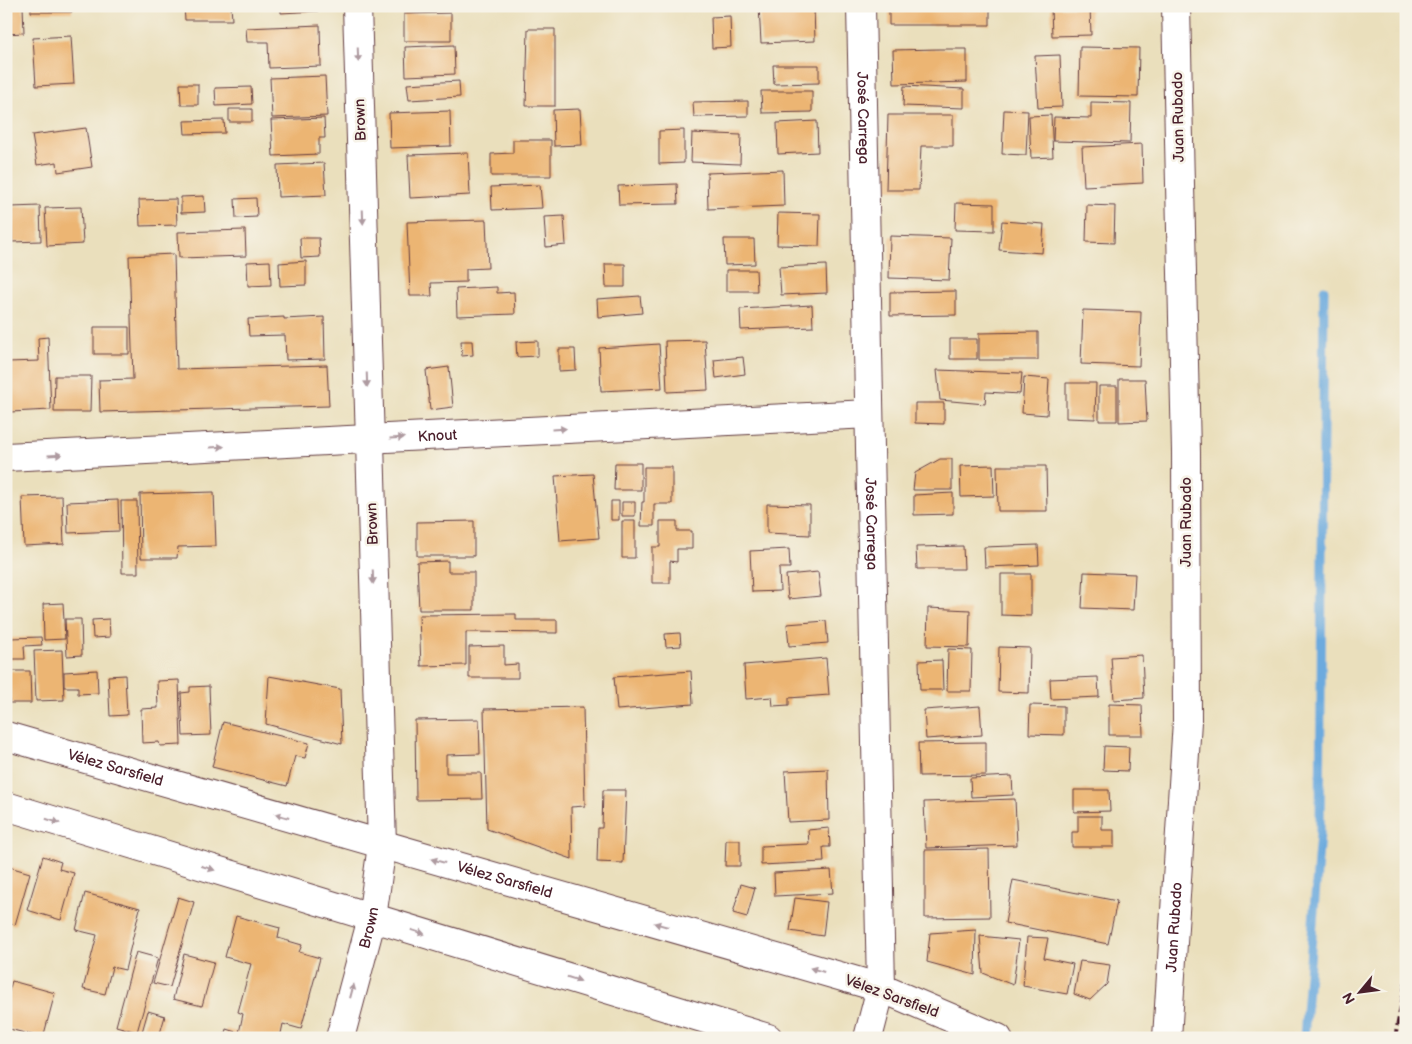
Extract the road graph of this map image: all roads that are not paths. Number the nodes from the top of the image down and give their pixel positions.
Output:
1 (357, 6) edge
2 (861, 6) edge
3 (1176, 6) edge
4 (869, 414) junction
5 (369, 439) junction
6 (6, 457) edge
7 (6, 736) edge
8 (6, 806) edge
9 (382, 844) junction
10 (372, 918) junction
11 (881, 988) junction
12 (340, 1038) edge
13 (768, 1038) edge
14 (868, 1038) edge
15 (998, 1038) edge
16 (1167, 1038) edge

1 -> 5 street, Brown
2 - 4 street, José Carrega
3 - 16 street, Juan Rubado
5 -> 4 street, Knout
4 - 11 street, José Carrega
6 -> 5 street, Knout
5 -> 9 street, Brown
9 -> 7 street, Vélez Sarsfield
8 -> 10 street
9 - 10 street, Brown
11 -> 9 street, Vélez Sarsfield
12 -> 10 street, Brown
10 -> 13 street
11 - 14 street, José Carrega
11 - 15 street, Vélez Sarsfield

